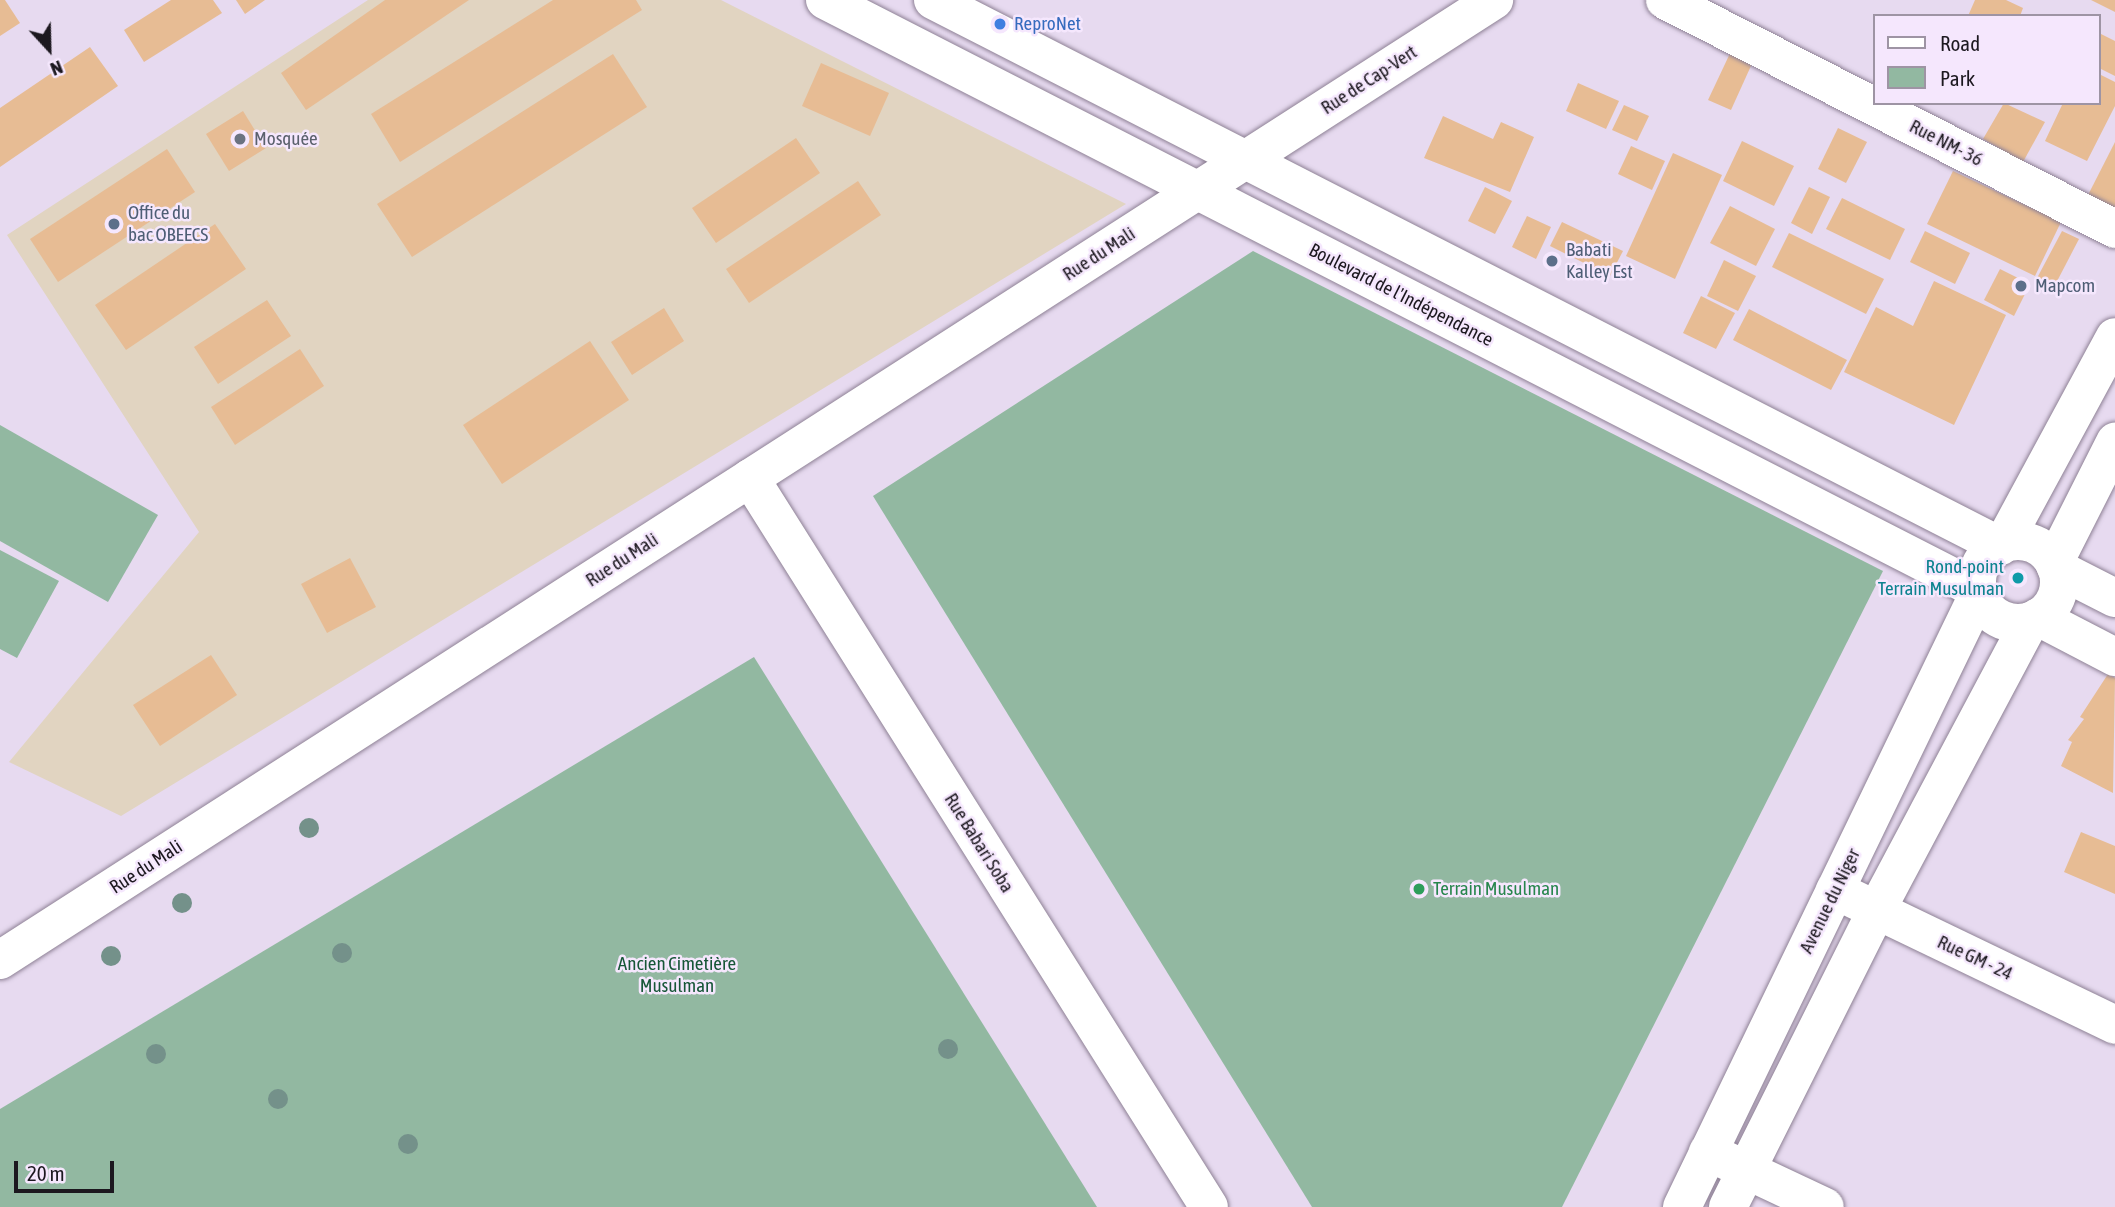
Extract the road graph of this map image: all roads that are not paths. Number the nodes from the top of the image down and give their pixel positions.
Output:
1 (825, 0) edge
2 (933, 0) edge
3 (1494, 0) edge
4 (1665, 0) edge
5 (1245, 160) junction
6 (1197, 191) junction
7 (2115, 229) edge
8 (2115, 337) edge
9 (2114, 446) edge
10 (750, 478) junction
11 (2001, 545) junction
12 (2055, 566) junction
13 (1978, 592) junction
14 (2115, 598) edge
15 (2034, 619) junction
16 (2115, 657) edge
17 (1835, 890) junction
18 (1876, 911) junction
19 (0, 960) edge
20 (2115, 1025) edge
21 (1708, 1152) junction
22 (1745, 1167) junction
23 (1209, 1207) edge
24 (1682, 1207) edge
25 (1728, 1207) edge
26 (1825, 1207) edge

1 - 6 main road, Boulevard de l'Indépendance
2 - 5 main road
3 - 5 main road, Rue de Cap-Vert
4 - 7 main road, Rue NM- 36
5 - 6 main road, Rue du Mali
5 - 11 main road
6 - 10 main road, Rue du Mali
6 - 13 main road, Boulevard de l'Indépendance
8 - 11 main road
9 - 12 main road
10 - 19 main road, Rue du Mali
10 - 23 main road, Rue Babari Soba
11 - 12 main road
11 - 13 main road
12 - 14 main road
12 - 15 main road
13 - 15 main road
13 - 17 main road, Avenue du Niger
15 - 16 main road
15 - 18 main road
17 - 18 main road, Rue GM - 24
17 - 21 main road, Avenue du Niger
18 - 20 main road, Rue GM - 24
18 - 22 main road
21 - 22 main road
21 - 24 main road, Avenue du Niger
22 - 25 main road
22 - 26 main road

